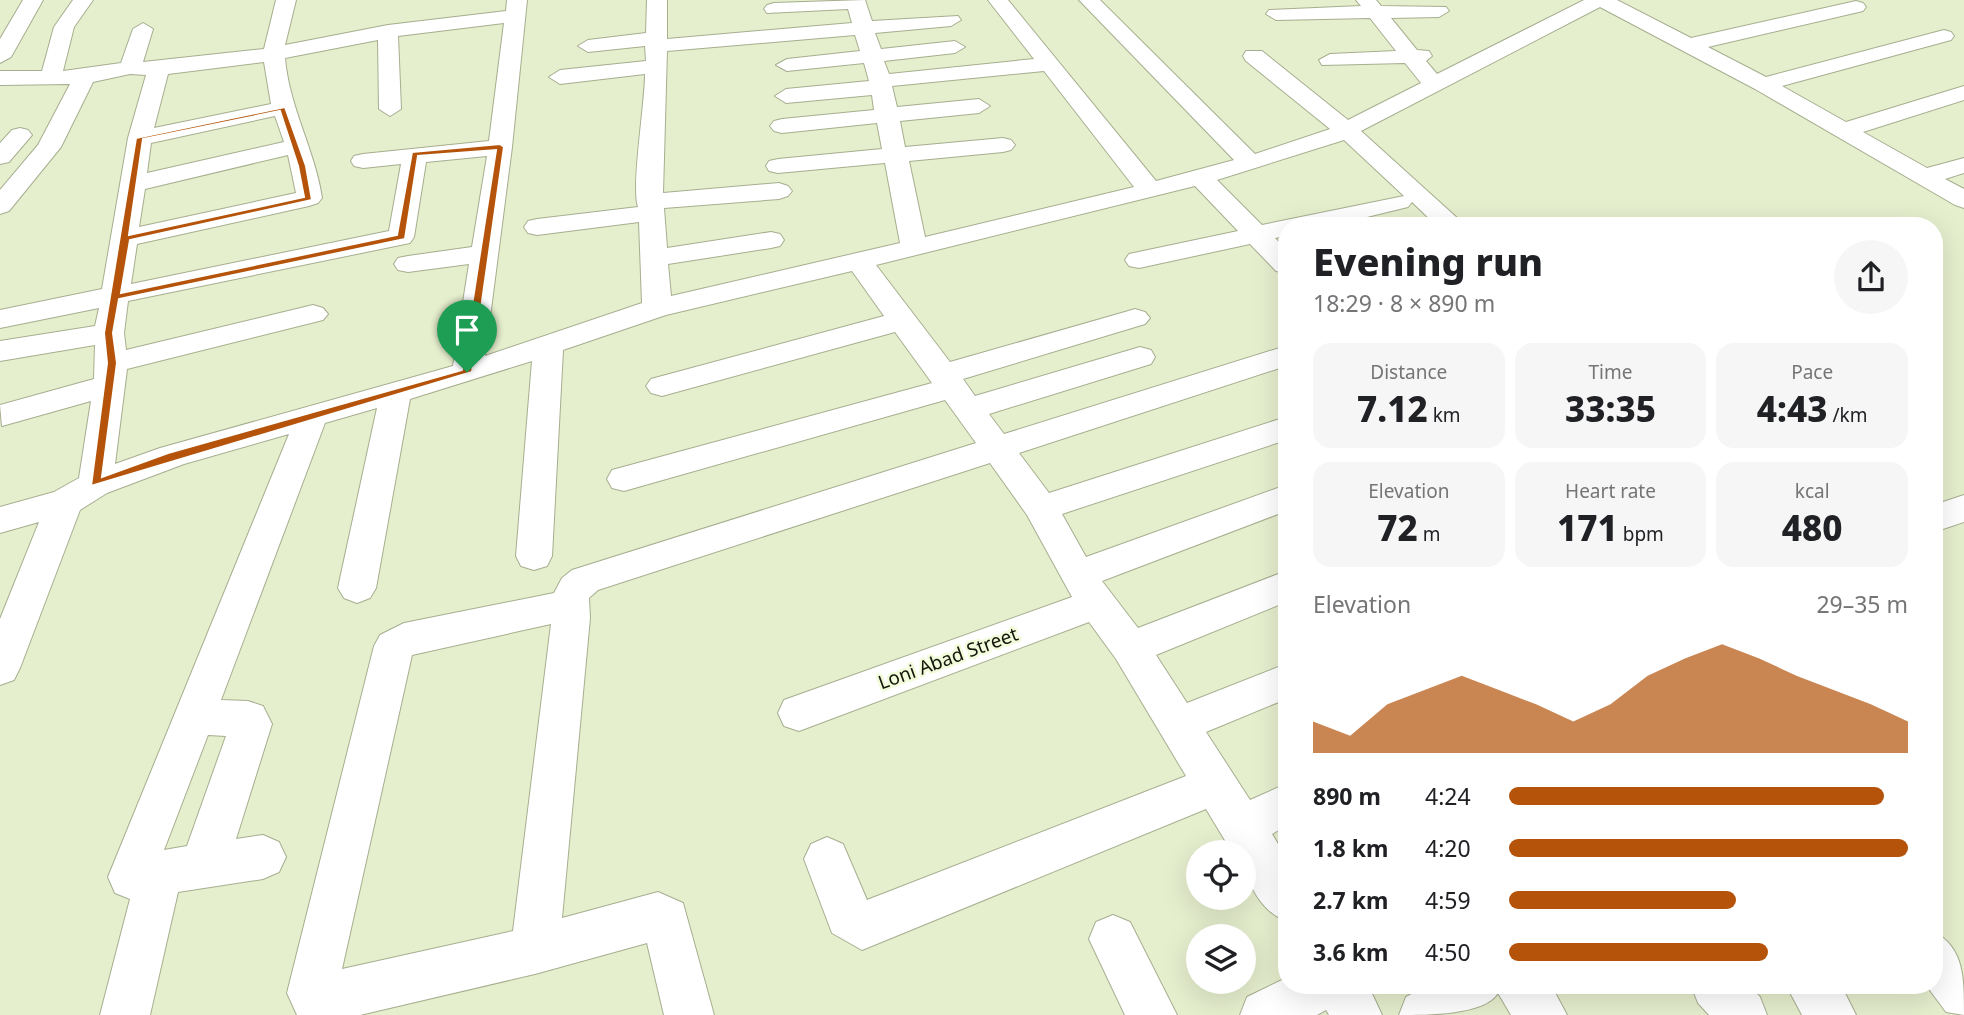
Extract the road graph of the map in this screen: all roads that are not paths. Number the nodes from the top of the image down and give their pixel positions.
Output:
1 (33, 0) edge
2 (83, 0) edge
3 (286, 0) edge
4 (657, 0) edge
5 (998, 0) edge
6 (1089, 0) edge
7 (1600, 0) edge
8 (1799, 0) edge
9 (1376, 6) edge
10 (1856, 7) dead end
11 (516, 8) edge
12 (932, 8) dead end
13 (774, 9) dead end
14 (859, 11) edge
15 (1439, 11) dead end
16 (1832, 12) junction
17 (1276, 14) dead end
18 (951, 20) dead end
19 (143, 30) dead end
20 (388, 31) junction
21 (1398, 33) junction
22 (1368, 34) dead end
23 (1944, 36) dead end
24 (1689, 45) junction
25 (588, 46) dead end
26 (955, 47) dead end
27 (655, 50) junction
28 (274, 54) junction
29 (873, 55) junction
30 (1254, 56) dead end
31 (1416, 56) junction
32 (0, 57) edge
33 (1330, 60) dead end
34 (1049, 64) junction
35 (787, 65) dead end
36 (130, 68) junction
37 (159, 69) junction
38 (51, 76) junction
39 (84, 77) junction
40 (560, 77) dead end
41 (0, 78) edge
42 (1438, 83) junction
43 (881, 84) junction
44 (1763, 84) junction
45 (1964, 93) edge
46 (786, 96) dead end
47 (979, 107) dead end
48 (283, 108) junction
49 (390, 109) dead end
50 (888, 117) junction
51 (782, 126) dead end
52 (1346, 130) junction
53 (1843, 131) junction
54 (20, 135) dead end
55 (140, 138) junction
56 (1003, 145) dead end
57 (296, 146) junction
58 (500, 147) junction
59 (415, 154) junction
60 (895, 155) junction
61 (0, 157) edge
62 (363, 161) dead end
63 (1251, 163) junction
64 (1964, 165) edge
65 (1200, 177) junction
66 (1924, 177) junction
67 (132, 184) junction
68 (1150, 190) junction
69 (1964, 200) edge
70 (1399, 202) dead end
71 (0, 206) edge
72 (650, 208) junction
73 (1334, 217) edge
74 (1443, 217) edge
75 (537, 227) dead end
76 (1278, 230) edge
77 (1256, 235) junction
78 (126, 238) junction
79 (771, 240) dead end
80 (915, 247) junction
81 (484, 254) junction
82 (1278, 257) edge
83 (654, 258) junction
84 (858, 260) junction
85 (1139, 260) dead end
86 (408, 264) dead end
87 (116, 297) junction
88 (657, 308) junction
89 (313, 314) dead end
90 (1135, 318) dead end
91 (0, 319) edge
92 (904, 320) junction
93 (108, 333) junction
94 (548, 344) junction
95 (0, 351) edge
96 (1140, 357) dead end
97 (1278, 358) edge
98 (467, 372) junction
99 (111, 374) junction
100 (662, 386) dead end
101 (956, 390) junction
102 (396, 391) junction
103 (2, 415) dead end
104 (312, 416) junction
105 (1278, 431) edge
106 (994, 447) junction
107 (624, 479) dead end
108 (80, 493) junction
109 (1278, 502) edge
110 (1041, 508) junction
111 (1964, 508) edge
112 (1943, 516) edge
113 (0, 520) edge
114 (534, 556) dead end
115 (357, 589) dead end
116 (1087, 589) junction
117 (1278, 589) edge
118 (568, 605) junction
119 (1130, 648) junction
120 (0, 668) edge
121 (1278, 684) edge
122 (799, 713) dead end
123 (194, 717) junction
124 (1177, 725) junction
125 (1215, 785) junction
126 (1278, 808) edge
127 (1241, 826) junction
128 (263, 857) dead end
129 (827, 859) dead end
130 (181, 869) junction
131 (1278, 885) edge
132 (1113, 939) dead end
133 (535, 950) junction
134 (1943, 967) edge
135 (1306, 994) edge
136 (1344, 994) edge
137 (1461, 994) edge
138 (1527, 994) edge
139 (1724, 994) edge
140 (1817, 994) edge
141 (1964, 994) edge
142 (125, 1015) edge
143 (689, 1015) edge
144 (1152, 1015) edge
145 (1265, 1015) edge
146 (1357, 1015) edge
147 (1424, 1015) edge
148 (1542, 1015) edge
149 (1742, 1015) edge
150 (1831, 1015) edge

1 - 32 street
2 - 38 street
3 - 28 street
4 - 27 street
5 - 34 street
6 - 63 street
7 - 24 street
7 - 42 street
8 - 16 street
9 - 15 street
9 - 17 street
9 - 21 street
10 - 16 street
11 - 20 street
11 - 58 street
12 - 14 street
13 - 14 street
14 - 18 street
14 - 27 street
14 - 29 street
16 - 24 street
19 - 36 street
20 - 28 street
20 - 49 street
21 - 22 street
21 - 31 street
23 - 44 street
24 - 44 street
25 - 27 street
26 - 29 street
27 - 40 street
27 - 72 street
28 - 37 street
28 - 48 street
29 - 35 street
29 - 43 street
30 - 52 street
31 - 33 street
31 - 42 street
34 - 43 street
34 - 68 street
36 - 37 street
36 - 39 street
37 - 55 street
38 - 39 street
38 - 41 street
39 - 71 street
42 - 52 street
43 - 46 street
43 - 50 street
44 - 53 street
45 - 53 street
47 - 50 street
48 - 55 street
48 - 57 street
50 - 51 street
50 - 60 street
52 - 63 street
52 - 74 street
53 - 66 street
54 - 61 street
55 - 67 street
56 - 60 street
57 - 67 street
57 - 78 street
58 - 59 street
58 - 81 street
59 - 62 street
59 - 87 street
60 - 72 street
60 - 80 street
63 - 65 street
64 - 66 street
65 - 68 street
65 - 77 street
66 - 69 street
67 - 78 street
68 - 80 street
70 - 73 street
72 - 75 street
72 - 83 street
76 - 77 street
77 - 82 street
77 - 85 street
78 - 87 street
79 - 83 street
80 - 84 street
81 - 86 street
81 - 98 street
83 - 88 street
84 - 88 street
84 - 92 street
87 - 91 street
87 - 93 street
88 - 94 street
89 - 99 street
90 - 101 street
92 - 100 street
92 - 101 street
93 - 95 street
93 - 99 street
94 - 98 street
94 - 114 street
96 - 101 street
97 - 106 street
98 - 102 street
99 - 103 street
99 - 108 street
101 - 106 street
101 - 107 street
102 - 104 street
102 - 115 street
104 - 108 street
104 - 123 street
105 - 110 street
106 - 110 street
106 - 118 street
108 - 113 street
108 - 120 street
109 - 116 street, Loni Abad Street
110 - 116 street
111 - 112 street
116 - 119 street
116 - 122 street, Loni Abad Street
117 - 119 street
118 - 133 street
118 - 133 street
119 - 124 street
121 - 124 street
123 - 130 street
123 - 130 street
124 - 125 street
125 - 127 street
125 - 129 street
126 - 127 street
127 - 131 street
128 - 130 street
130 - 142 street
132 - 144 street
133 - 143 street
134 - 141 street
135 - 145 street
136 - 146 street
137 - 147 street
138 - 148 street
139 - 149 street
140 - 150 street

